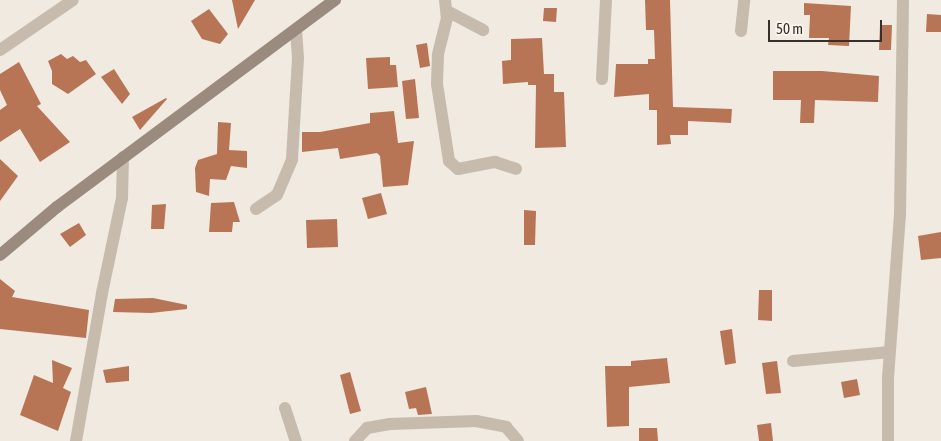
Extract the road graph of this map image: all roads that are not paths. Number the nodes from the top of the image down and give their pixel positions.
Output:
1 (73, 0) edge
2 (335, 0) edge
3 (606, 0) edge
4 (744, 0) edge
5 (903, 0) edge
6 (446, 6) edge
7 (296, 30) junction
8 (483, 30) dead end
9 (741, 31) dead end
10 (0, 50) edge
11 (602, 79) dead end
12 (123, 157) junction
13 (516, 169) dead end
14 (256, 209) dead end
15 (0, 255) edge
16 (890, 352) junction
17 (793, 361) dead end
18 (285, 408) dead end
19 (76, 441) edge
20 (296, 441) edge
21 (355, 441) edge
22 (518, 441) edge
23 (888, 441) edge

1 - 10 street
2 - 7 street
3 - 11 street
4 - 9 street
5 - 16 street
6 - 8 street
6 - 13 street
7 - 12 street
7 - 14 street
12 - 15 street
12 - 19 street
16 - 17 street
16 - 23 street
18 - 20 street
21 - 22 street

